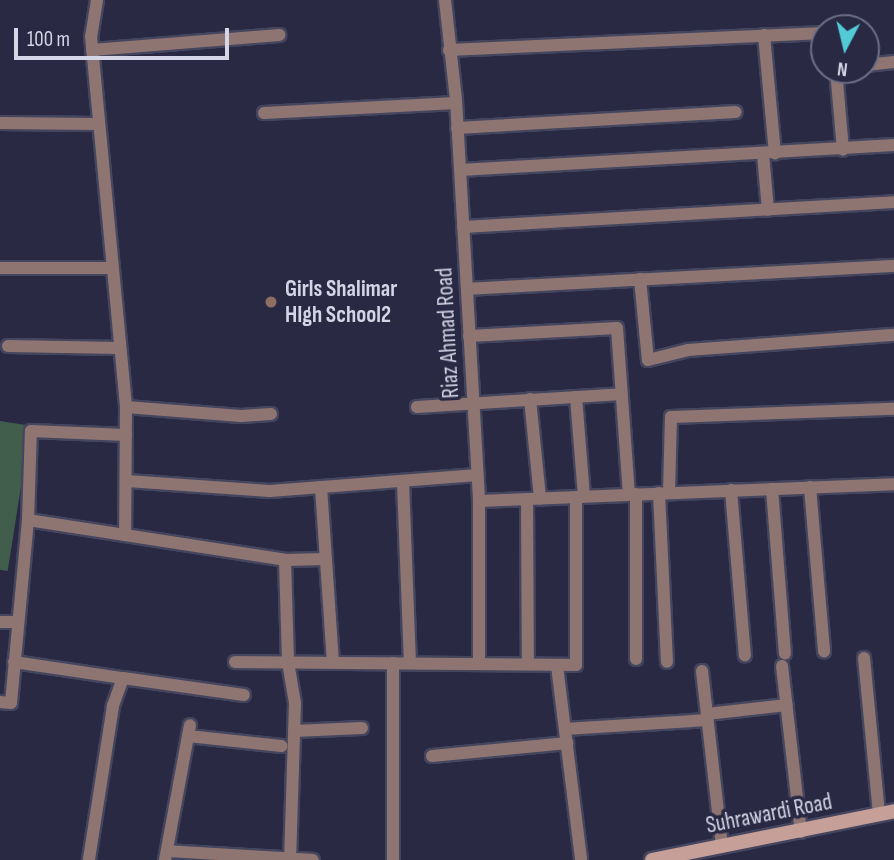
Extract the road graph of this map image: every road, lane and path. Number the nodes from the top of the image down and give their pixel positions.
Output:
1 (97, 0) edge
2 (445, 0) edge
3 (810, 33) edge
4 (279, 35) dead end
5 (764, 35) junction
6 (92, 50) junction
7 (449, 50) junction
8 (837, 84) edge
9 (456, 103) junction
10 (736, 112) dead end
11 (264, 113) dead end
12 (0, 123) edge
13 (97, 124) junction
14 (457, 128) junction
15 (894, 145) edge
16 (843, 150) junction
17 (769, 154) junction
18 (460, 170) junction
19 (894, 202) edge
20 (768, 209) junction
21 (463, 227) junction
22 (894, 266) edge
23 (0, 268) edge
24 (111, 268) junction
25 (640, 279) junction
26 (467, 289) junction
27 (894, 335) edge
28 (469, 336) junction
29 (8, 346) dead end
30 (119, 348) junction
31 (622, 394) junction
32 (576, 397) junction
33 (530, 400) junction
34 (473, 403) junction
35 (126, 407) junction
36 (417, 407) dead end
37 (894, 409) edge
38 (271, 414) dead end
39 (126, 435) junction
40 (477, 475) junction
41 (127, 481) junction
42 (403, 482) junction
43 (894, 484) edge
44 (321, 487) junction
45 (810, 487) junction
46 (772, 489) junction
47 (731, 490) junction
48 (664, 493) junction
49 (633, 494) junction
50 (580, 497) junction
51 (533, 498) junction
52 (479, 501) junction
53 (28, 520) junction
54 (125, 535) junction
55 (326, 559) junction
56 (285, 560) junction
57 (0, 622) edge
58 (18, 622) junction
59 (824, 651) dead end
60 (745, 654) dead end
61 (864, 658) dead end
62 (636, 659) dead end
63 (14, 662) junction
64 (235, 662) dead end
65 (288, 662) junction
66 (333, 662) junction
67 (667, 662) dead end
68 (393, 663) junction
69 (410, 663) junction
70 (479, 664) junction
71 (528, 664) junction
72 (558, 666) junction
73 (702, 671) dead end
74 (123, 678) junction
75 (244, 695) dead end
76 (0, 702) edge
77 (786, 705) junction
78 (707, 717) junction
79 (362, 728) dead end
80 (565, 729) junction
81 (294, 731) junction
82 (567, 743) junction
83 (281, 746) dead end
84 (432, 756) dead end
85 (894, 811) edge
86 (879, 814) junction
87 (801, 832) junction
88 (722, 846) junction
89 (166, 856) edge
90 (290, 859) edge
91 (89, 860) edge
92 (313, 860) edge
93 (393, 860) edge
94 (581, 860) edge
95 (652, 860) edge

1 - 6 street
2 - 7 street, Riaz Ahmad Road
3 - 5 street
4 - 6 street
5 - 7 street
5 - 17 street
6 - 13 street
7 - 9 street, Riaz Ahmad Road
8 - 16 street
9 - 11 street
9 - 14 street, Riaz Ahmad Road
10 - 14 street
12 - 13 street
13 - 24 street
14 - 18 street, Riaz Ahmad Road
15 - 16 street
16 - 17 street
17 - 18 street
17 - 20 street
18 - 21 street, Riaz Ahmad Road
19 - 20 street
20 - 21 street
21 - 26 street, Riaz Ahmad Road
22 - 25 street
23 - 24 street
24 - 30 street
25 - 26 street
25 - 27 street
26 - 28 street, Riaz Ahmad Road
28 - 31 street
28 - 34 street, Riaz Ahmad Road
29 - 30 street
30 - 35 street
31 - 32 street
31 - 49 street
32 - 33 street
32 - 50 street
33 - 34 street
33 - 51 street
34 - 36 street
34 - 40 street, Riaz Ahmad Road
35 - 38 street
35 - 39 street
37 - 48 street
39 - 41 street
39 - 53 street
40 - 42 street
40 - 52 street, Riaz Ahmad Road
41 - 44 street
41 - 54 street
42 - 44 street
42 - 69 street
43 - 45 street
44 - 55 street
45 - 46 street
45 - 59 street
46 - 47 street
46 - 77 street
47 - 48 street
47 - 60 street
48 - 49 street
48 - 67 street
49 - 50 street
49 - 62 street
50 - 51 street
50 - 72 street
51 - 52 street
51 - 71 street
52 - 70 street, Riaz Ahmad Road
53 - 54 street
53 - 58 street
54 - 56 street
55 - 56 street
55 - 66 street
56 - 65 street
57 - 58 street
58 - 63 street
61 - 86 street
63 - 74 street
63 - 76 street
64 - 65 street
65 - 66 street
65 - 81 street
66 - 68 street
68 - 69 street
68 - 93 street
69 - 70 street
70 - 71 street
71 - 72 street
72 - 80 street
73 - 78 street
74 - 75 street
74 - 91 street
77 - 78 street
77 - 87 street
78 - 80 street
78 - 88 street
79 - 81 street
80 - 82 street
81 - 90 street
82 - 84 street
82 - 94 street
83 - 89 street
85 - 86 street, Suhrawardi Road
86 - 87 street, Suhrawardi Road
87 - 88 street, Suhrawardi Road
88 - 95 street, Suhrawardi Road
89 - 90 street
90 - 92 street

